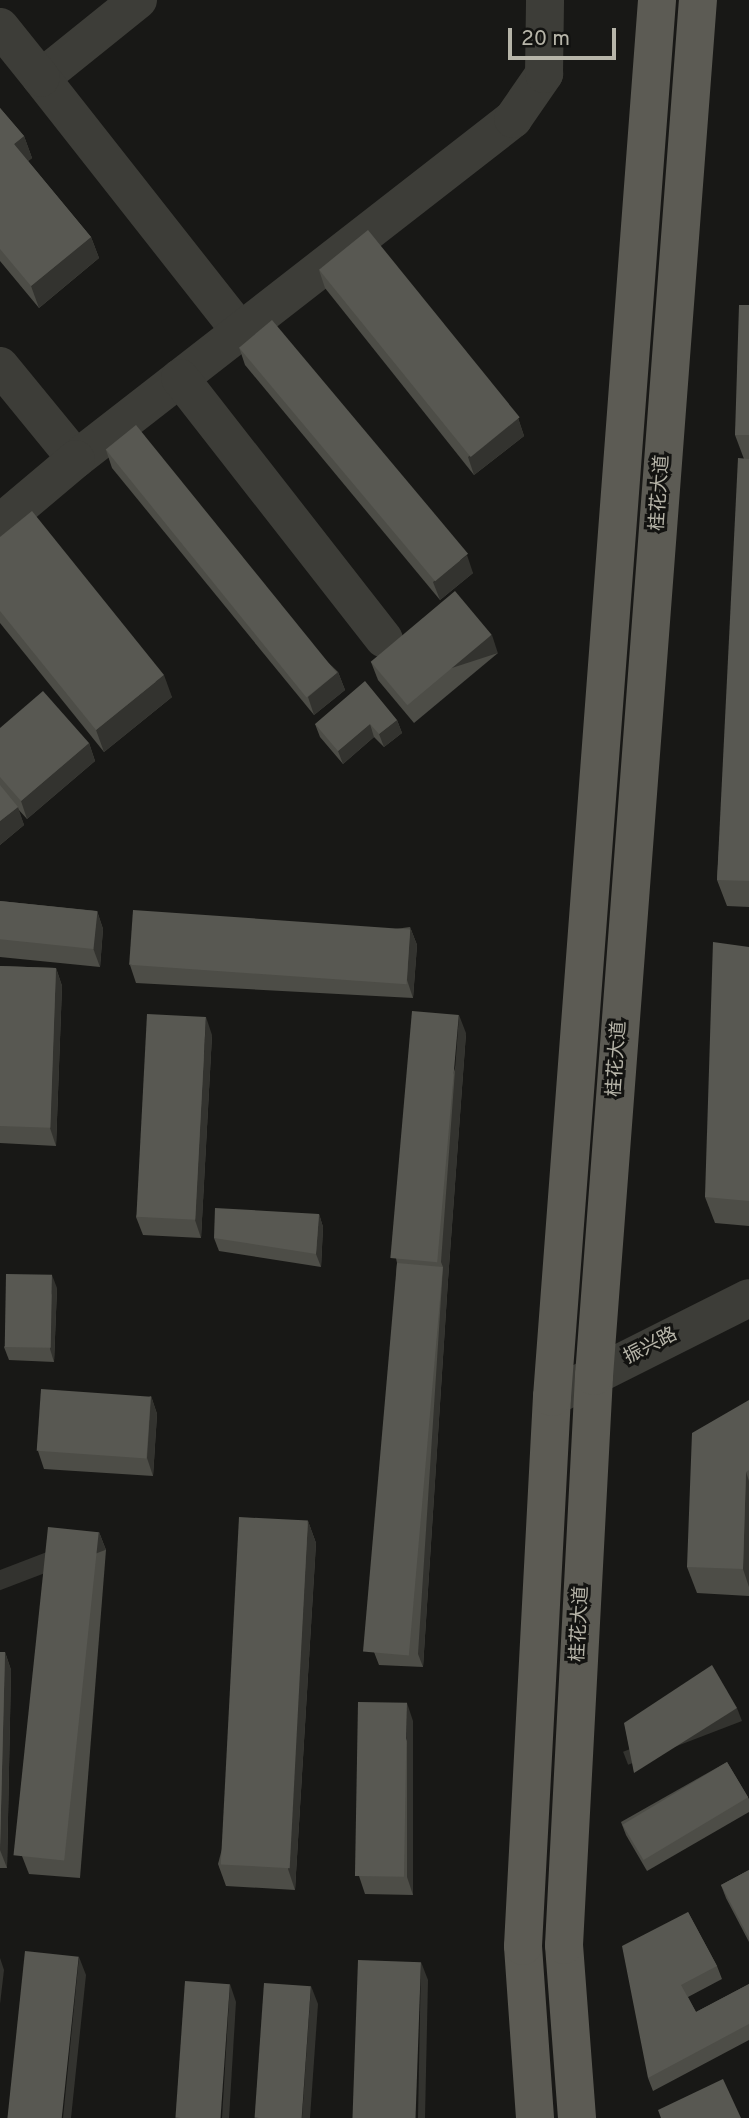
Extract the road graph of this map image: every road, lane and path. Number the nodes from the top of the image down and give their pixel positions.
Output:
1 (138, 0) edge
2 (545, 0) edge
3 (657, 0) edge
4 (698, 0) edge
5 (0, 27) edge
6 (41, 78) junction
7 (240, 331) junction
8 (0, 366) edge
9 (180, 377) junction
10 (76, 459) junction
11 (0, 523) edge
12 (384, 639) dead end
13 (749, 1298) edge
14 (594, 1376) junction
15 (552, 1397) junction
16 (535, 2118) edge
17 (576, 2118) edge

1 - 6 street
2 - 7 street
3 - 15 main road, 桂花大道
4 - 14 main road, 桂花大道
5 - 6 street
6 - 7 street
7 - 9 street
8 - 10 street
9 - 10 street
9 - 12 street
10 - 11 street
13 - 14 street, 振兴路
14 - 15 street, 振兴路
14 - 17 main road, 桂花大道
15 - 16 main road, 桂花大道

